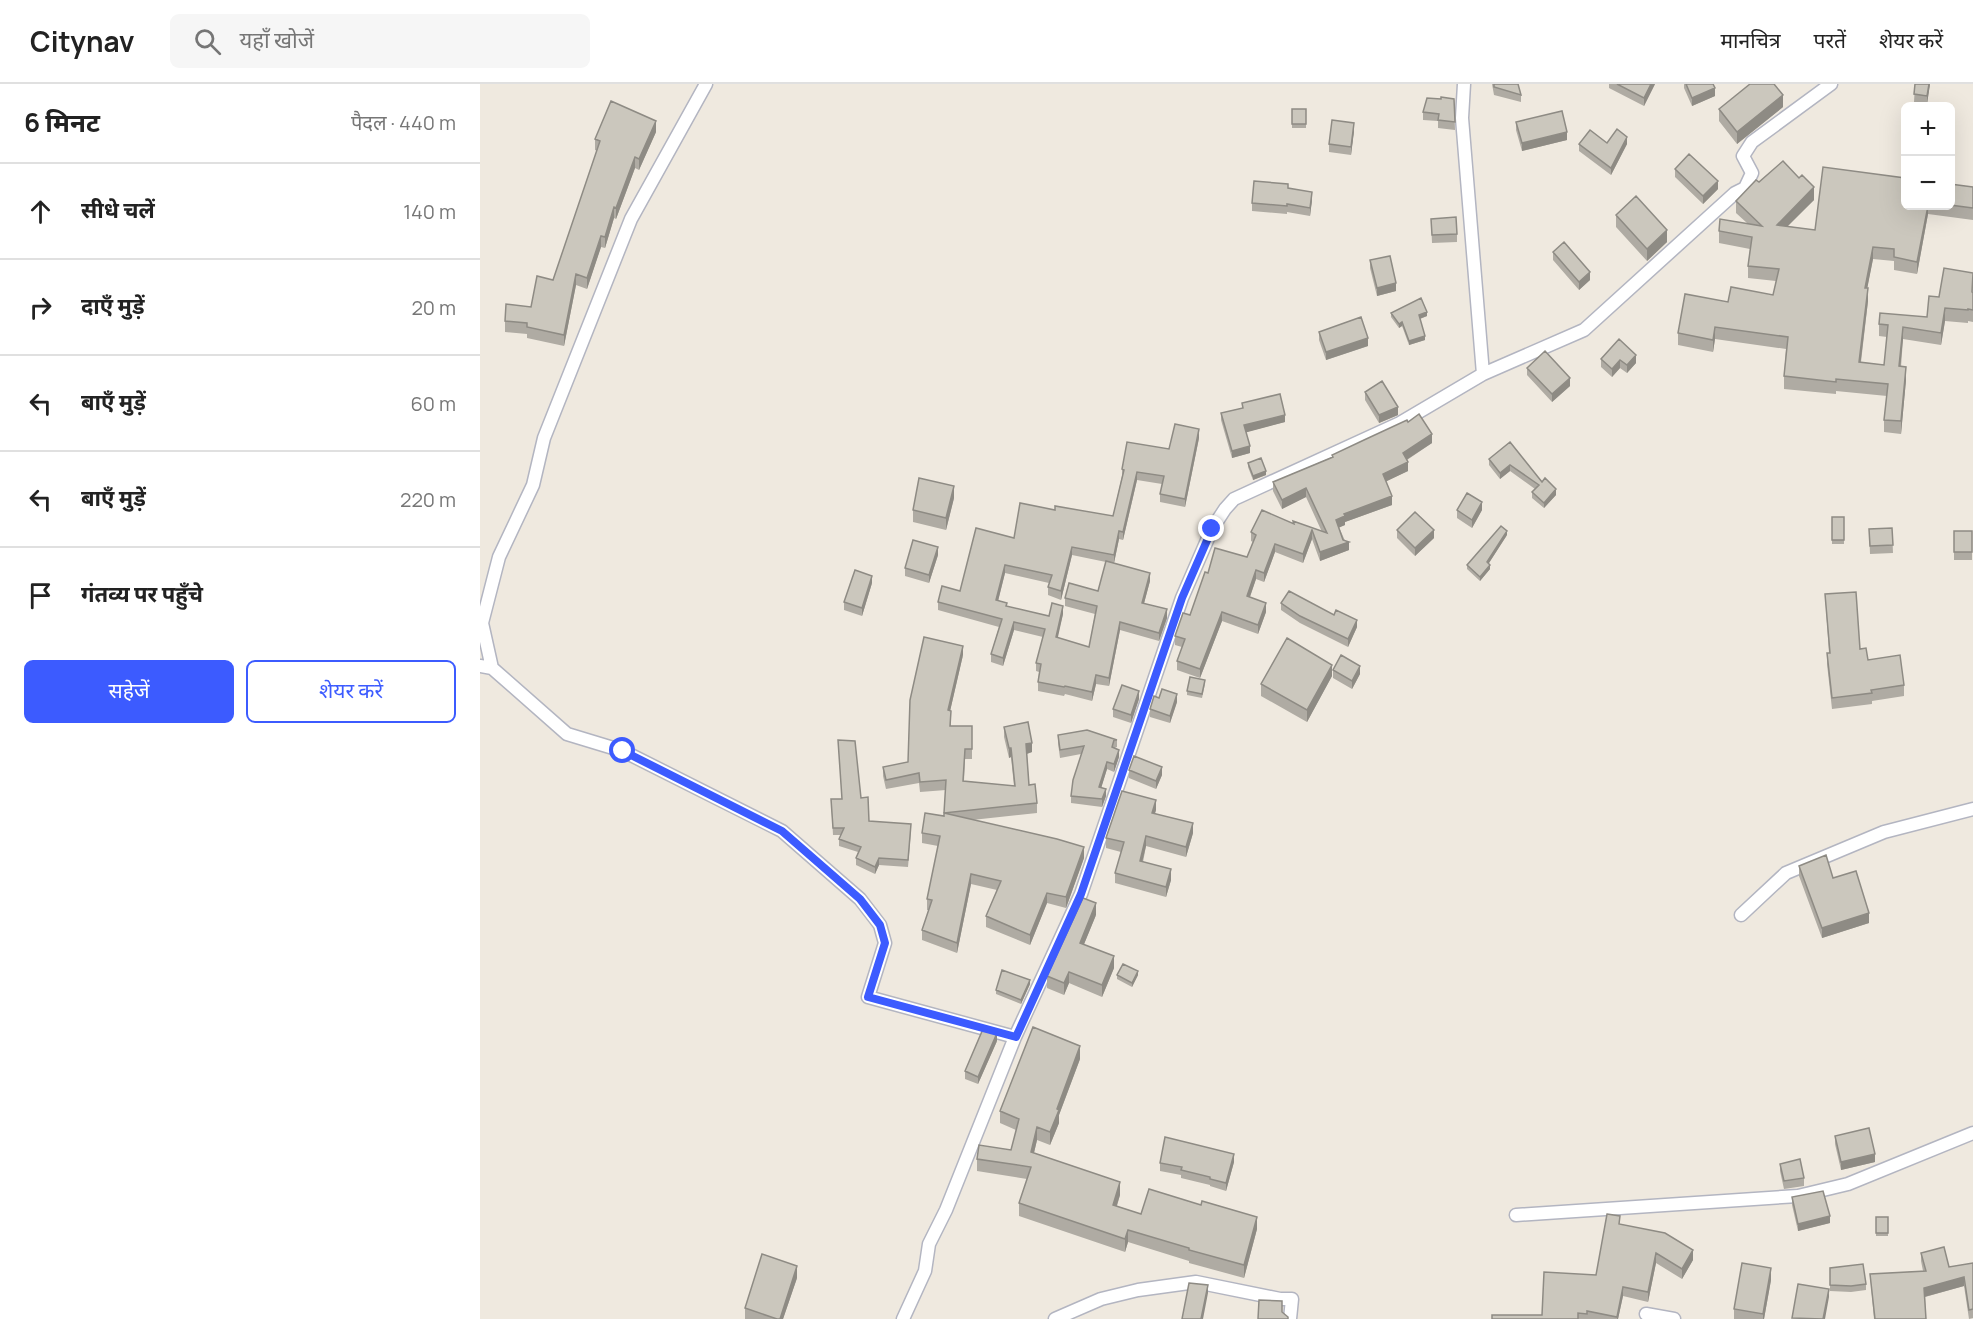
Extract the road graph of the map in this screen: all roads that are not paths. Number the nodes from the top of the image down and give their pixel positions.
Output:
1 (706, 84) edge
2 (1464, 84) edge
3 (1830, 84) edge
4 (1483, 374) junction
5 (486, 667) edge
6 (1973, 810) edge
7 (1741, 915) dead end
8 (1016, 1037) junction
9 (1973, 1133) edge
10 (1516, 1215) dead end
11 (1646, 1314) dead end
12 (903, 1319) edge
13 (1054, 1319) edge
14 (1290, 1319) edge
15 (1674, 1319) edge

1 - 5 street
2 - 4 street
3 - 4 street
4 - 8 street
5 - 8 street
6 - 7 street
8 - 12 street
9 - 10 street
11 - 15 street
13 - 14 street

